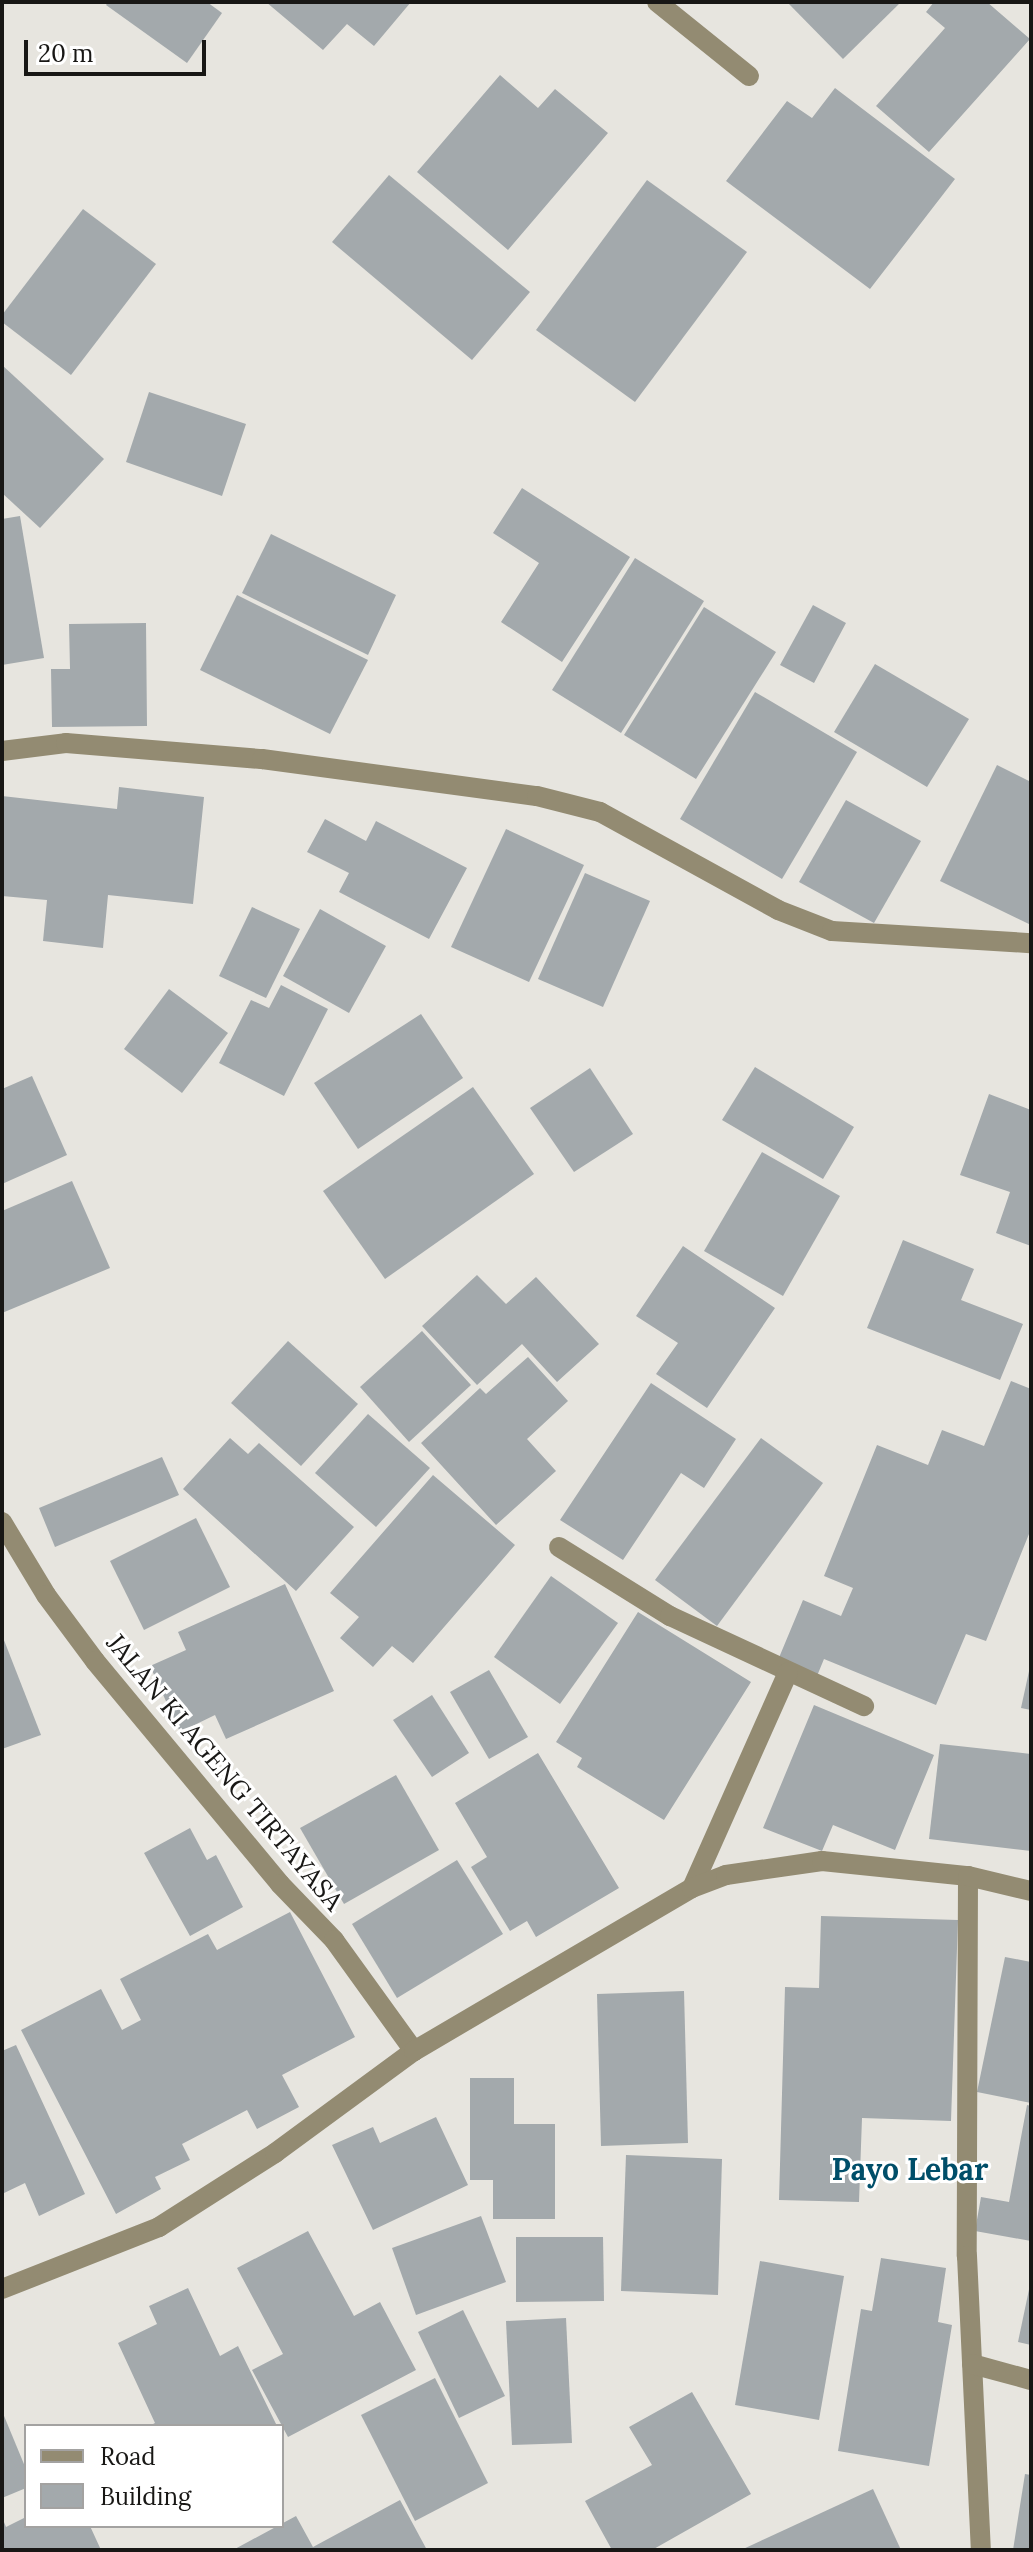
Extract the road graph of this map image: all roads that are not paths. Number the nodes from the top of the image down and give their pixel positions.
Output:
1 (657, 2) edge
2 (749, 76) dead end
3 (2, 751) edge
4 (1031, 943) edge
5 (2, 1522) edge
6 (559, 1547) dead end
7 (788, 1672) junction
8 (864, 1706) dead end
9 (968, 1876) junction
10 (692, 1888) junction
11 (1031, 1891) edge
12 (414, 2051) junction
13 (2, 2289) edge
14 (972, 2364) junction
15 (1031, 2380) edge
16 (981, 2550) edge

1 - 2 street
3 - 4 street
5 - 12 street, JALAN KI AGENG TIRTAYASA
6 - 7 street
7 - 8 street
7 - 10 street
9 - 10 street
9 - 11 street
9 - 14 street
10 - 12 street
12 - 13 street
14 - 15 street
14 - 16 street

